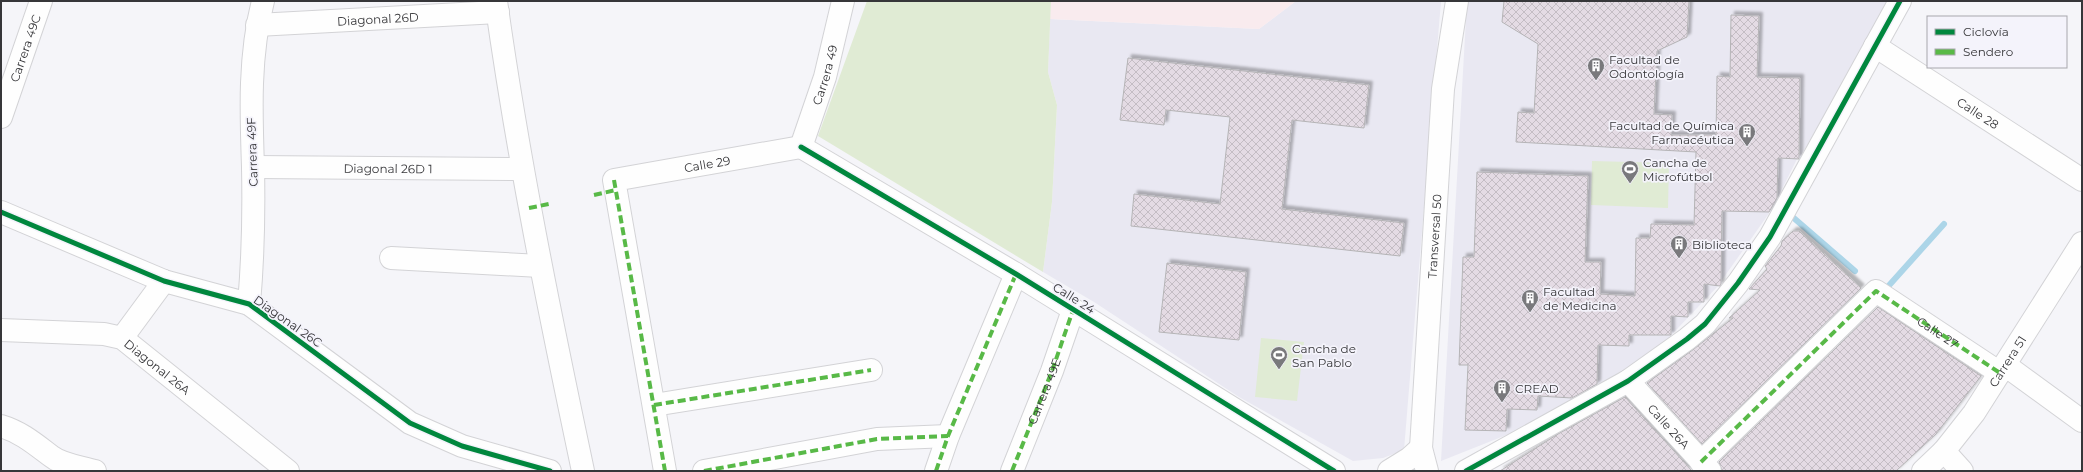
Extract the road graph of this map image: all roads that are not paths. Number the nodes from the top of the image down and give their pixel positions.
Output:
1 (41, 1) edge
2 (263, 1) edge
3 (843, 1) edge
4 (1457, 1) edge
5 (1900, 1) edge
6 (497, 6) edge
7 (257, 25) junction
8 (1875, 46) junction
9 (1, 117) edge
10 (801, 147) junction
11 (253, 167) junction
12 (522, 169) junction
13 (2082, 180) edge
14 (1, 212) edge
15 (2082, 243) edge
16 (391, 258) dead end
17 (540, 266) junction
18 (1016, 274) junction
19 (164, 281) junction
20 (249, 304) junction
21 (1073, 310) junction
22 (1, 330) edge
23 (122, 338) junction
24 (2002, 369) junction
25 (871, 370) dead end
26 (1628, 381) junction
27 (654, 406) junction
28 (2082, 421) edge
29 (1, 426) edge
30 (948, 436) junction
31 (1422, 448) junction
32 (1944, 451) junction
33 (1705, 466) edge
34 (95, 471) edge
35 (288, 471) edge
36 (550, 471) edge
37 (583, 471) edge
38 (665, 471) edge
39 (704, 471) edge
40 (936, 471) edge
41 (1012, 471) edge
42 (1334, 471) edge
43 (1389, 471) edge
44 (1427, 471) edge
45 (1466, 471) edge
46 (1923, 471) edge
47 (1962, 471) edge

1 - 9 street, Carrera 49C
2 - 7 street, Carrera 49F
3 - 10 street, Carrera 49
4 - 31 street, Transversal 50
5 - 8 street
6 - 7 street, Diagonal 26D
6 - 12 street
7 - 11 street, Carrera 49F
8 - 13 street, Calle 28
8 - 26 street
10 - 18 street, Calle 24
10 - 27 street, Calle 29
11 - 12 street, Diagonal 26D 1
11 - 20 street, Carrera 49F
12 - 17 street
14 - 19 street, Diagonal 26C
15 - 24 street, Carrera 51
16 - 17 street
17 - 37 street
18 - 21 street, Calle 24
18 - 30 street
19 - 20 street, Diagonal 26C
19 - 23 street
20 - 36 street, Diagonal 26C
21 - 41 street, Carrera 49E
21 - 42 street, Calle 24
22 - 23 street, Diagonal 26A
23 - 35 street, Diagonal 26A
24 - 28 street, Calle 27
24 - 32 street, Carrera 51
24 - 33 street, Calle 27
25 - 27 street
26 - 33 street, Calle 26A
26 - 45 street
27 - 38 street
29 - 34 street
30 - 39 street
30 - 40 street
31 - 43 street
31 - 44 street, Transversal 50
32 - 46 street, Carrera 51
32 - 47 street

